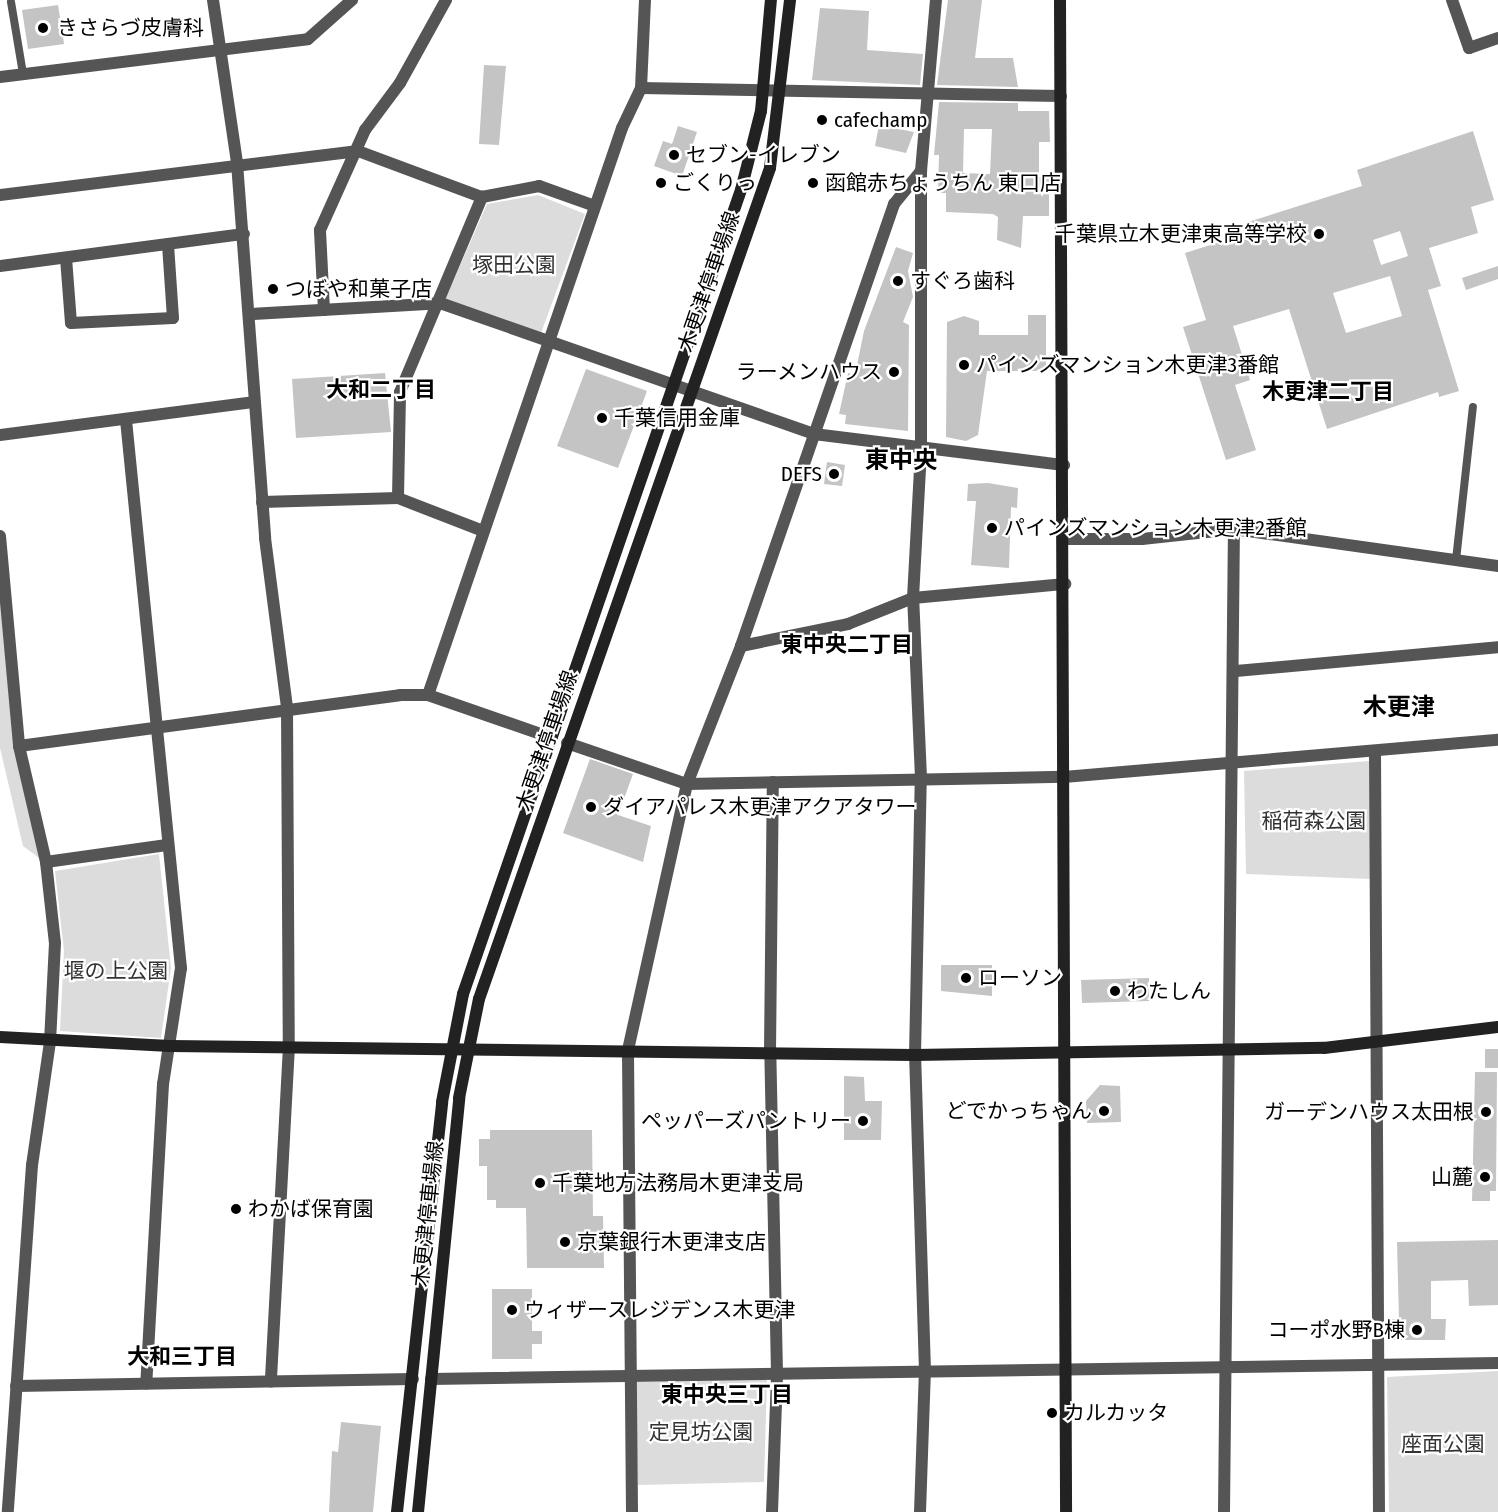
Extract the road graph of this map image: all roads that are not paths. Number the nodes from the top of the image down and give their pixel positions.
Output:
1 (13, 0) edge
2 (213, 0) edge
3 (352, 0) edge
4 (446, 0) edge
5 (645, 0) edge
6 (771, 0) edge
7 (790, 0) edge
8 (936, 0) edge
9 (1060, 0) edge
10 (1452, 0) edge
11 (1498, 38) edge
12 (220, 49) junction
13 (24, 74) junction
14 (0, 77) edge
15 (641, 88) junction
16 (782, 92) junction
17 (763, 93) junction
18 (1061, 96) junction
19 (926, 97) junction
20 (358, 151) junction
21 (237, 164) junction
22 (921, 171) junction
23 (0, 195) edge
24 (482, 197) junction
25 (595, 206) junction
26 (244, 234) junction
27 (168, 244) junction
28 (66, 258) junction
29 (0, 267) edge
30 (440, 303) junction
31 (324, 310) junction
32 (252, 314) junction
33 (548, 343) junction
34 (673, 388) junction
35 (690, 394) junction
36 (254, 402) junction
37 (1473, 407) dead end
38 (126, 420) junction
39 (814, 434) junction
40 (0, 435) edge
41 (921, 449) junction
42 (1064, 465) junction
43 (398, 498) junction
44 (262, 502) junction
45 (1234, 529) junction
46 (483, 531) junction
47 (0, 536) edge
48 (1065, 539) junction
49 (1456, 560) junction
50 (1498, 566) edge
51 (1065, 584) junction
52 (913, 598) junction
53 (741, 646) junction
54 (1498, 647) edge
55 (1236, 671) junction
56 (428, 695) junction
57 (287, 707) junction
58 (154, 726) junction
59 (552, 738) junction
60 (1498, 740) edge
61 (567, 743) junction
62 (19, 746) junction
63 (1375, 751) junction
64 (1234, 763) junction
65 (1064, 777) junction
66 (921, 778) junction
67 (773, 782) junction
68 (687, 784) junction
69 (167, 845) junction
70 (46, 862) junction
71 (1498, 1027) edge
72 (0, 1037) edge
73 (50, 1042) junction
74 (1377, 1042) junction
75 (170, 1046) junction
76 (289, 1046) junction
77 (452, 1049) junction
78 (469, 1049) junction
79 (628, 1050) junction
80 (1229, 1050) junction
81 (770, 1051) junction
82 (1063, 1052) junction
83 (915, 1055) junction
84 (1498, 1364) edge
85 (1380, 1366) junction
86 (1066, 1369) junction
87 (1223, 1369) junction
88 (925, 1371) junction
89 (777, 1373) junction
90 (630, 1376) junction
91 (413, 1379) junction
92 (431, 1379) junction
93 (271, 1382) junction
94 (146, 1384) junction
95 (16, 1386) junction
96 (8, 1512) edge
97 (397, 1512) edge
98 (418, 1512) edge
99 (632, 1512) edge
100 (772, 1512) edge
101 (920, 1512) edge
102 (1066, 1512) edge
103 (1224, 1512) edge
104 (1379, 1512) edge

1 - 13 lane
2 - 12 street
3 - 12 street
4 - 20 street
5 - 15 street
6 - 17 main road, 木更津停車場線
7 - 16 main road, 木更津停車場線
8 - 19 street
9 - 18 main road
10 - 11 street
12 - 13 street
12 - 21 street
13 - 14 street
15 - 17 street
15 - 25 street
16 - 17 street
16 - 19 street
16 - 35 main road, 木更津停車場線
17 - 34 main road, 木更津停車場線
18 - 19 street
18 - 42 main road
19 - 22 street
20 - 21 street
20 - 24 street
20 - 31 street
21 - 23 street
21 - 26 street
22 - 39 street
22 - 41 street
24 - 25 street
24 - 30 street
25 - 33 street
26 - 27 street
26 - 32 street
27 - 28 street
27 - 28 street
28 - 29 street
30 - 31 street
30 - 33 street
30 - 43 street
31 - 32 street
32 - 36 street
33 - 34 street
33 - 46 street
34 - 35 street
34 - 59 main road, 木更津停車場線
35 - 39 street
35 - 61 main road, 木更津停車場線
36 - 38 street
36 - 44 street
37 - 49 lane
38 - 40 street
38 - 58 street
39 - 41 street
39 - 53 street
41 - 42 street
41 - 52 street
42 - 48 main road
43 - 44 street
43 - 46 street
44 - 57 street
45 - 48 street
45 - 49 street
45 - 55 street
46 - 56 street
47 - 62 street
48 - 51 main road
49 - 50 street
51 - 52 street
51 - 65 main road
52 - 53 street
52 - 66 street
53 - 68 street
54 - 55 street
55 - 64 street
56 - 57 street
56 - 59 street
57 - 58 street
57 - 76 street
58 - 62 street
58 - 69 street
59 - 77 main road, 木更津停車場線
60 - 63 street
61 - 68 street
61 - 78 main road, 木更津停車場線
62 - 70 street
63 - 64 street
63 - 74 street
64 - 65 street
64 - 80 street
65 - 66 street
65 - 82 main road
66 - 67 street
66 - 83 street
67 - 68 street
67 - 81 street
68 - 79 street
69 - 70 street
69 - 75 street
70 - 73 street
71 - 74 main road
72 - 73 main road
73 - 75 main road
73 - 95 street
74 - 80 main road
74 - 85 street
75 - 76 main road
75 - 94 street
76 - 77 main road
76 - 93 street
77 - 78 main road
77 - 91 main road, 木更津停車場線
78 - 79 main road
78 - 92 main road, 木更津停車場線
79 - 81 main road
79 - 90 street
80 - 82 main road
80 - 87 street
81 - 83 main road
81 - 89 street
82 - 83 main road
82 - 86 main road
83 - 88 street
84 - 85 street
85 - 87 street
85 - 104 street
86 - 87 street
86 - 88 street
86 - 102 main road
87 - 103 street
88 - 89 street
88 - 101 street
89 - 90 street
89 - 100 street
90 - 92 street
90 - 99 street
91 - 93 street
91 - 97 main road, 木更津停車場線
92 - 98 main road, 木更津停車場線
93 - 94 street
94 - 95 street
95 - 96 street

